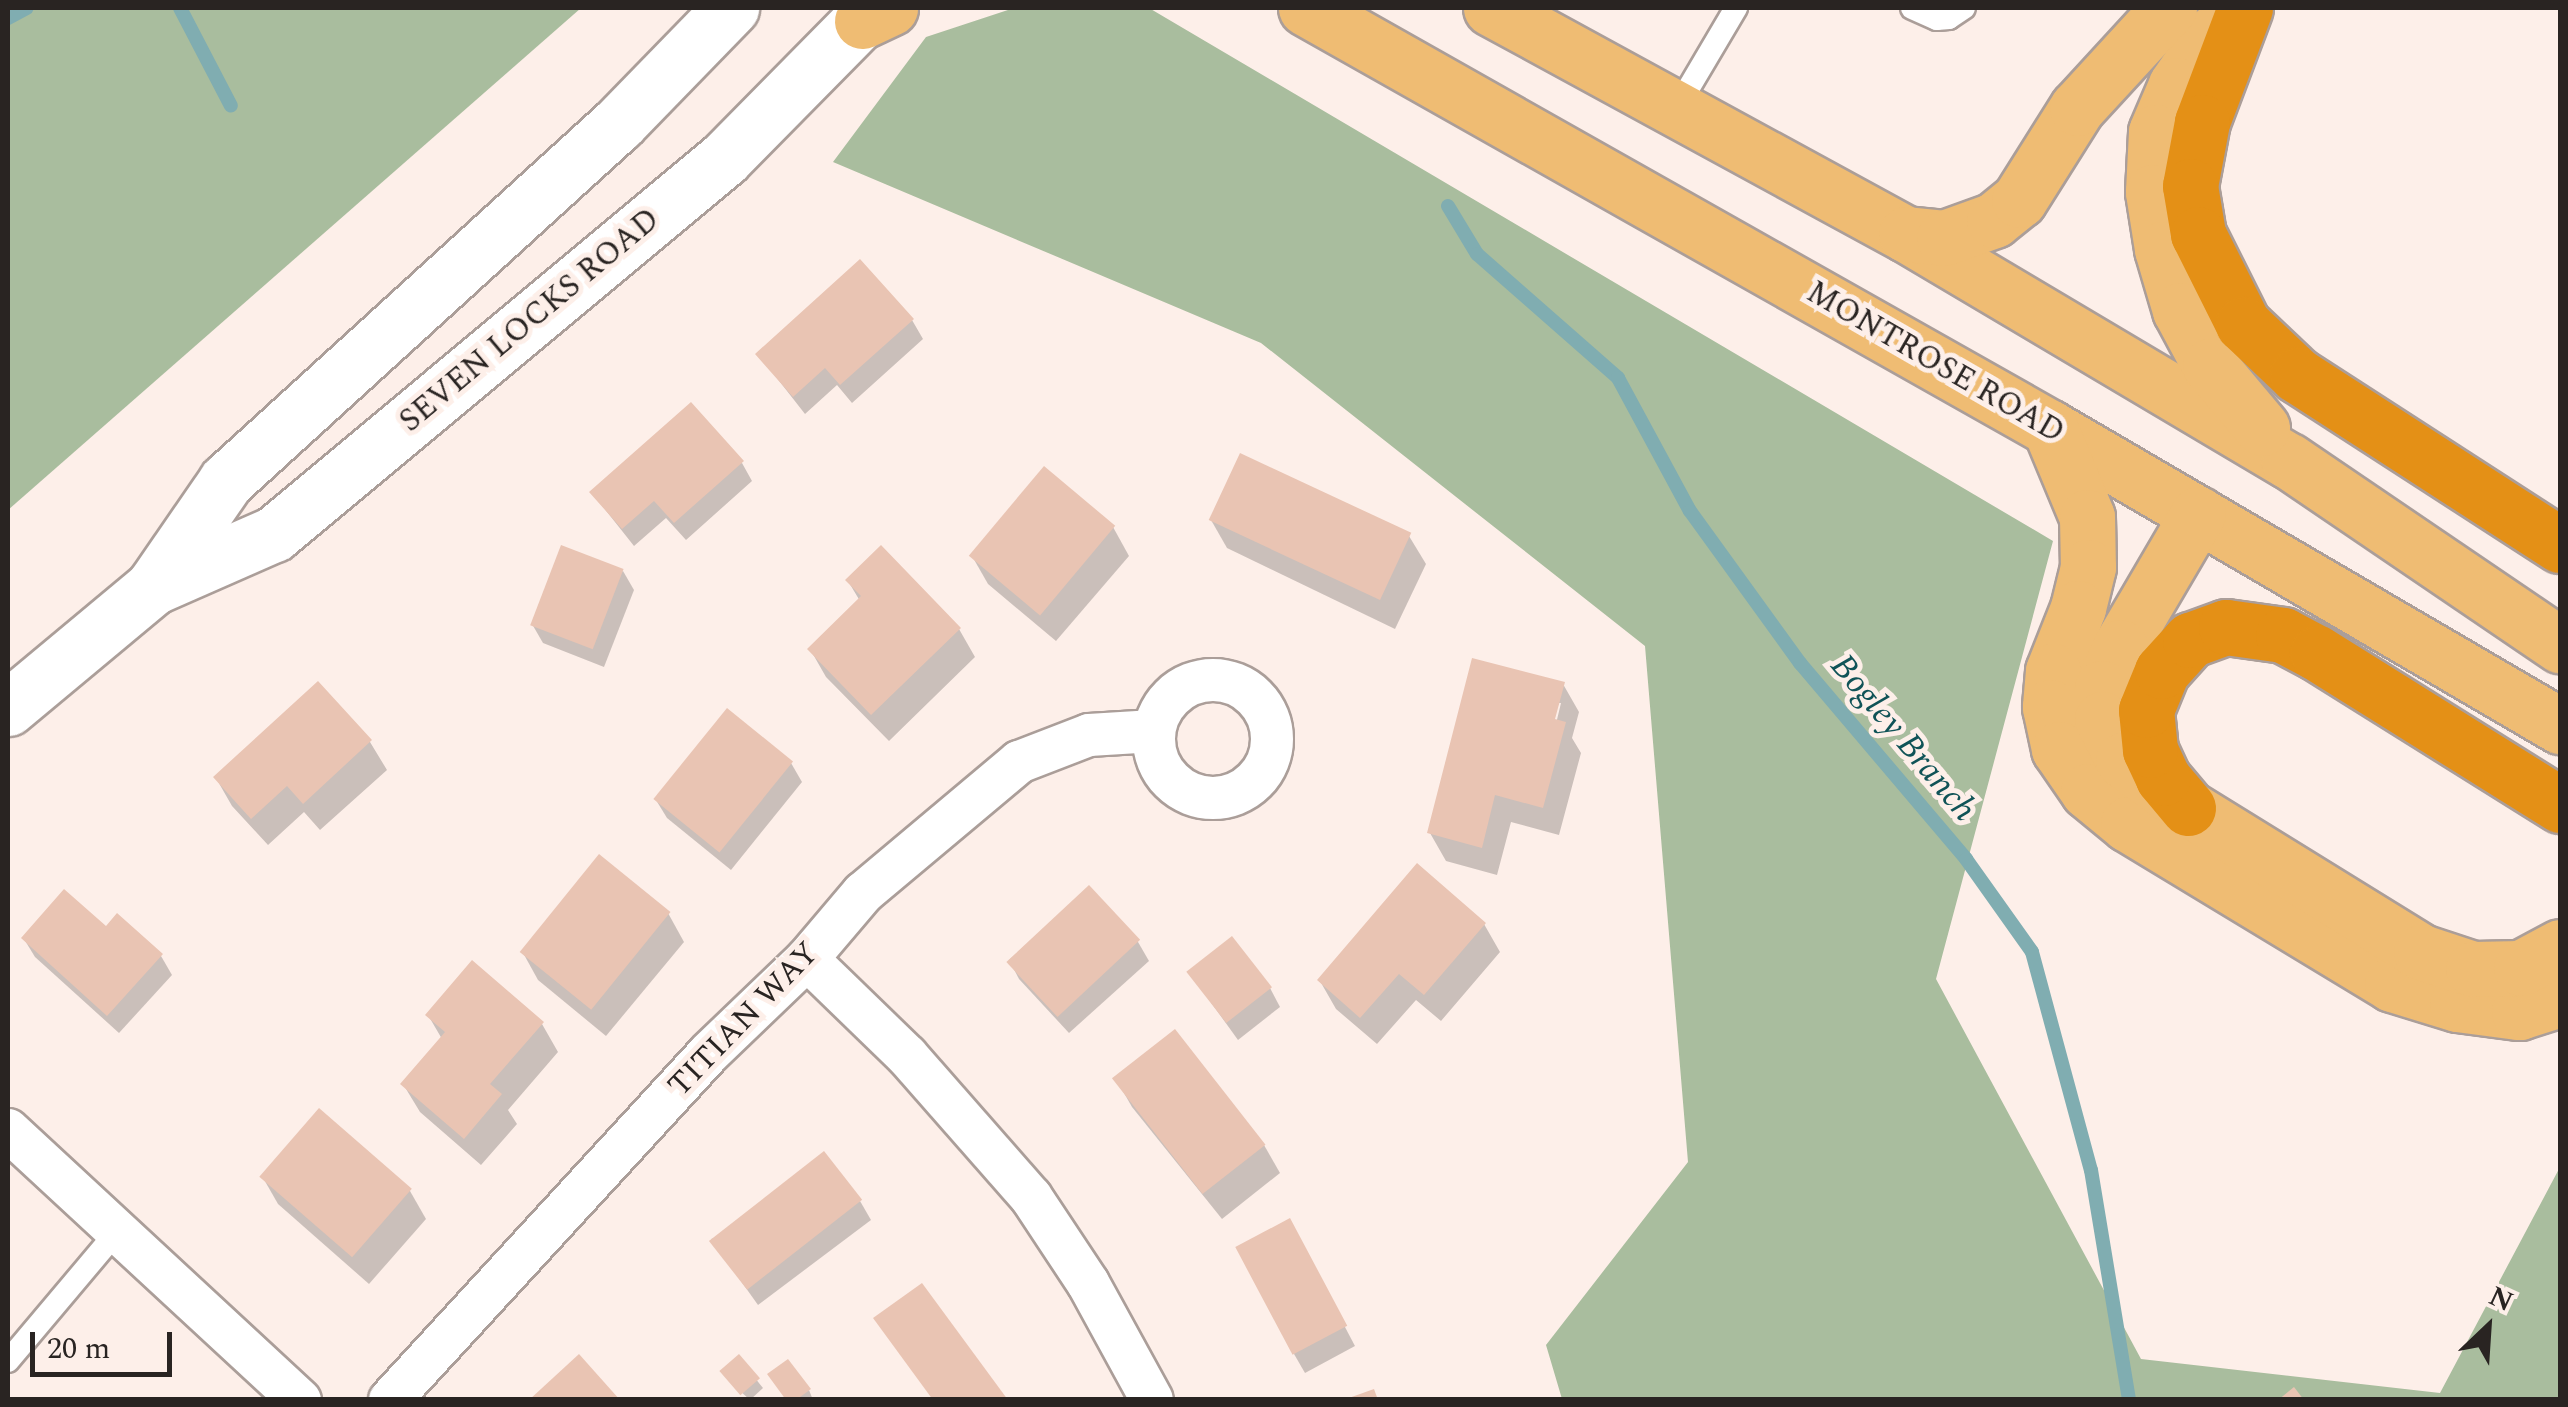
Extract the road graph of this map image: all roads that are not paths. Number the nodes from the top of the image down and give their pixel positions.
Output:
1 (730, 8) edge
2 (1306, 8) edge
3 (1492, 8) edge
4 (1736, 8) edge
5 (1912, 8) edge
6 (1964, 8) edge
7 (2169, 8) edge
8 (2244, 8) edge
9 (875, 12) edge
10 (1678, 106) junction
11 (1906, 234) junction
12 (2050, 428) junction
13 (2290, 461) junction
14 (2198, 514) junction
15 (2560, 545) edge
16 (152, 588) junction
17 (2560, 645) edge
18 (8, 708) edge
19 (2560, 726) edge
20 (1154, 730) dead end
21 (2560, 805) edge
22 (2188, 808) junction
23 (2560, 947) edge
24 (808, 958) junction
25 (2560, 999) edge
26 (8, 1130) edge
27 (115, 1234) junction
28 (8, 1361) edge
29 (300, 1400) edge
30 (390, 1400) edge
31 (1152, 1400) edge

1 - 16 main road, SEVEN LOCKS ROAD
2 - 12 main road, MONTROSE ROAD
3 - 10 main road
4 - 10 lane
5 - 6 lane
7 - 11 main road
8 - 13 main road
8 - 15 highway
9 - 16 main road, SEVEN LOCKS ROAD
10 - 11 main road
11 - 13 main road
12 - 14 main road, MONTROSE ROAD
12 - 25 main road
13 - 17 main road
14 - 19 main road, MONTROSE ROAD
14 - 22 main road
16 - 18 main road, SEVEN LOCKS ROAD
20 - 24 street, TITIAN WAY
21 - 22 highway
22 - 23 main road
24 - 30 street, TITIAN WAY
24 - 31 street
26 - 27 street
27 - 28 lane
27 - 29 street

